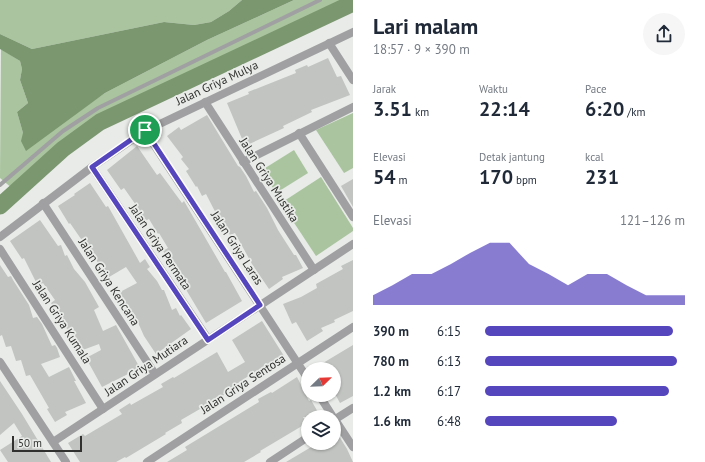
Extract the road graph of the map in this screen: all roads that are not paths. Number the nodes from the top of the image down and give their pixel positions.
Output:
1 (320, 0) edge
2 (353, 32) edge
3 (329, 43) junction
4 (353, 80) edge
5 (205, 102) junction
6 (353, 107) edge
7 (145, 130) junction
8 (299, 133) junction
9 (242, 162) junction
10 (92, 167) junction
11 (0, 185) edge
12 (43, 203) junction
13 (353, 218) edge
14 (0, 237) edge
15 (353, 244) edge
16 (0, 249) edge
17 (314, 270) junction
18 (260, 305) junction
19 (353, 327) edge
20 (208, 340) junction
21 (0, 362) edge
22 (298, 363) junction
23 (301, 368) edge
24 (155, 374) junction
25 (353, 408) edge
26 (103, 409) junction
27 (341, 415) edge
28 (341, 429) edge
29 (53, 442) junction
30 (301, 442) edge
31 (353, 447) edge
32 (66, 462) edge
33 (147, 462) edge
34 (270, 462) edge

1 - 11 lane
2 - 3 street, Jalan Griya Mulya
3 - 4 street
3 - 5 street, Jalan Griya Mulya
5 - 7 street, Jalan Griya Mulya
5 - 9 street, Jalan Griya Mustika
6 - 8 street
7 - 10 street, Jalan Griya Mulya
7 - 18 street, Jalan Griya Laras
8 - 9 street
8 - 13 street
9 - 17 street, Jalan Griya Mustika
10 - 12 street, Jalan Griya Mulya
10 - 20 street, Jalan Griya Permata
12 - 14 street, Jalan Griya Mulya
12 - 24 street, Jalan Griya Kencana
15 - 17 street, Jalan Griya Mutiara
16 - 26 street, Jalan Griya Kumala
17 - 18 street, Jalan Griya Mutiara
18 - 20 street, Jalan Griya Mutiara
18 - 22 street, Jalan Griya Laras
19 - 22 street, Jalan Griya Sentosa
20 - 24 street, Jalan Griya Mutiara
21 - 29 street
22 - 23 street, Jalan Griya Laras
22 - 33 street, Jalan Griya Sentosa
24 - 26 street, Jalan Griya Mutiara
25 - 27 street
26 - 29 street, Jalan Griya Mutiara
28 - 31 street
29 - 32 street
30 - 34 street

